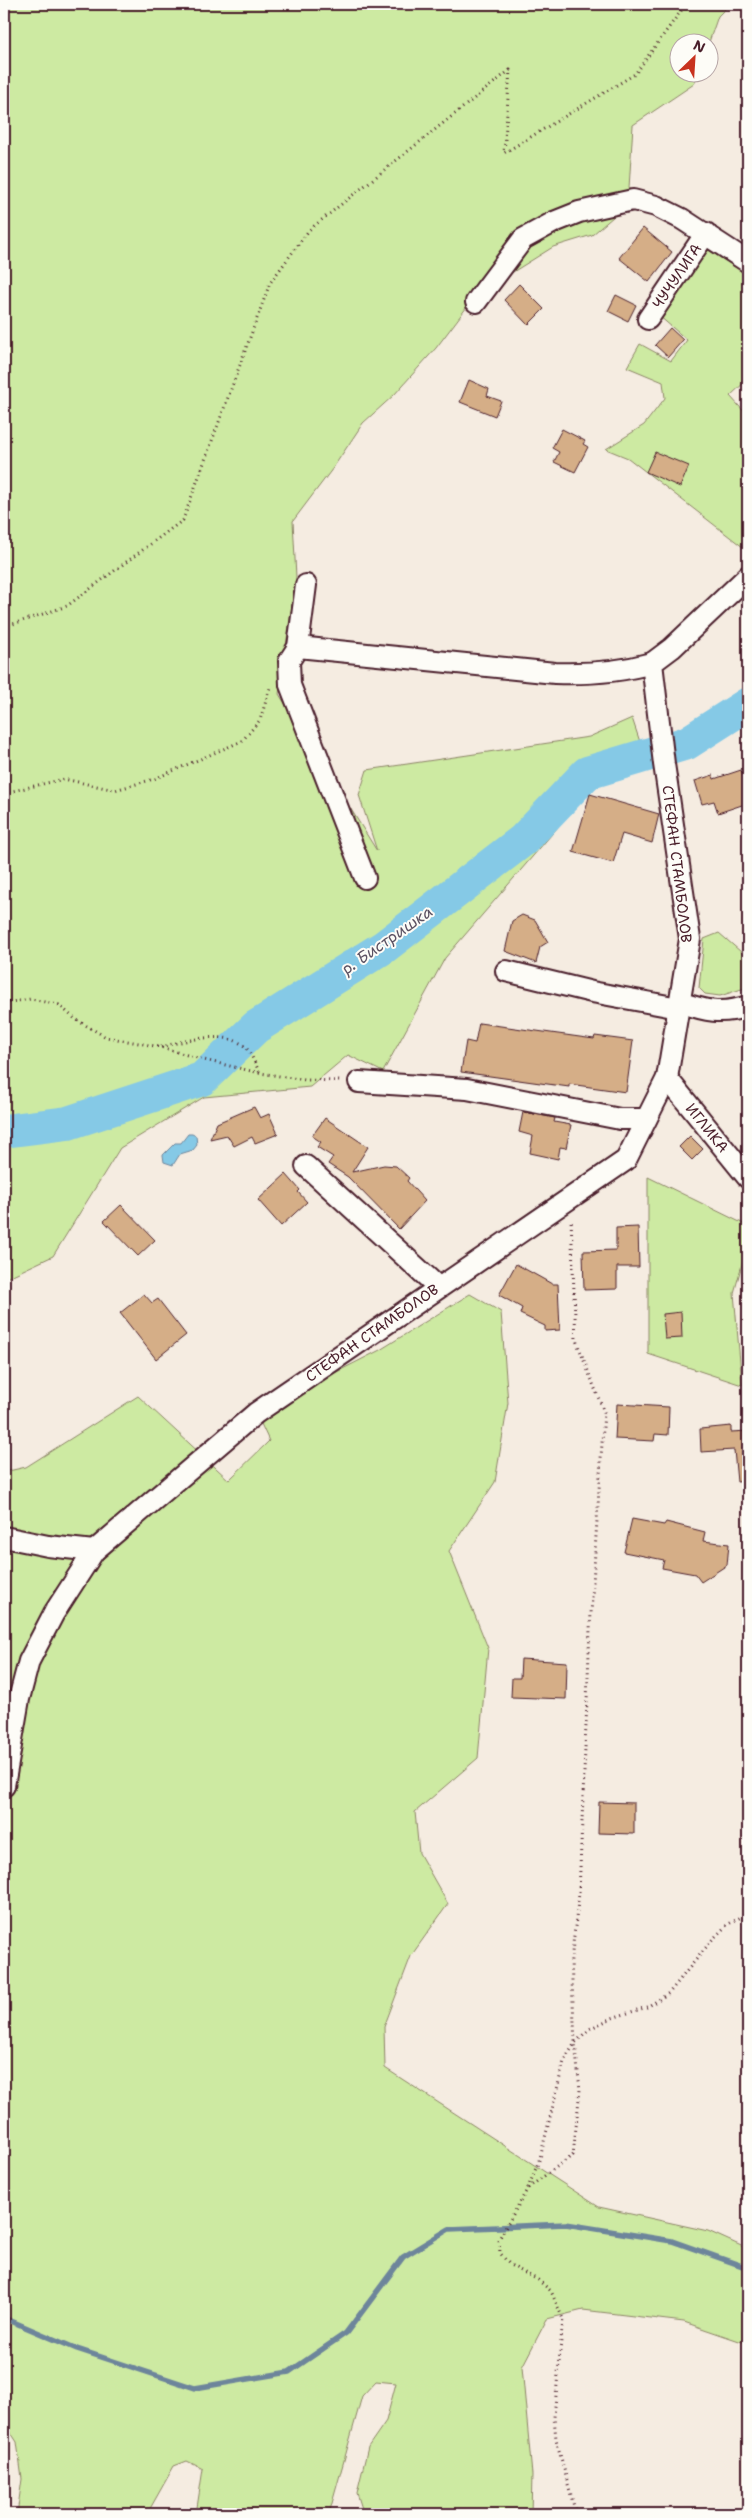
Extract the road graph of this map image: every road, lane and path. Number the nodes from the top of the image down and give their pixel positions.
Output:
1 (686, 4) edge
2 (706, 233) junction
3 (748, 262) edge
4 (476, 302) dead end
5 (648, 319) dead end
6 (748, 576) edge
7 (306, 584) dead end
8 (4, 627) edge
9 (293, 654) junction
10 (652, 663) junction
11 (4, 793) edge
12 (365, 878) dead end
13 (506, 971) dead end
14 (4, 1003) edge
15 (679, 1005) junction
16 (748, 1006) edge
17 (160, 1047) junction
18 (260, 1073) junction
19 (667, 1078) junction
20 (359, 1082) joint
21 (646, 1119) junction
22 (306, 1166) dead end
23 (748, 1178) edge
24 (571, 1198) junction
25 (438, 1287) junction
26 (4, 1537) edge
27 (94, 1550) junction
28 (4, 1786) edge
29 (748, 1913) edge
30 (574, 2043) junction
31 (528, 2188) junction
32 (576, 2514) edge

1 - 8 path
2 - 3 street
2 - 4 street
2 - 5 street, ЧУЧУЛИГА
6 - 10 street
7 - 9 street
9 - 10 street
9 - 11 path
9 - 12 street
10 - 15 street, СТЕФАН СТАМБОЛОВ
13 - 15 street
14 - 17 path
15 - 16 street
15 - 19 street, СТЕФАН СТАМБОЛОВ
17 - 18 path
17 - 18 path
18 - 20 path
19 - 21 street, СТЕФАН СТАМБОЛОВ
19 - 23 street, ИГЛИКА
20 - 21 street
21 - 24 street, СТЕФАН СТАМБОЛОВ
22 - 25 street
24 - 25 street, СТЕФАН СТАМБОЛОВ
24 - 30 path
25 - 27 street, СТЕФАН СТАМБОЛОВ
26 - 27 street
27 - 28 street, СТЕФАН СТАМБОЛОВ
29 - 30 path
30 - 31 path
30 - 31 path
31 - 32 path

